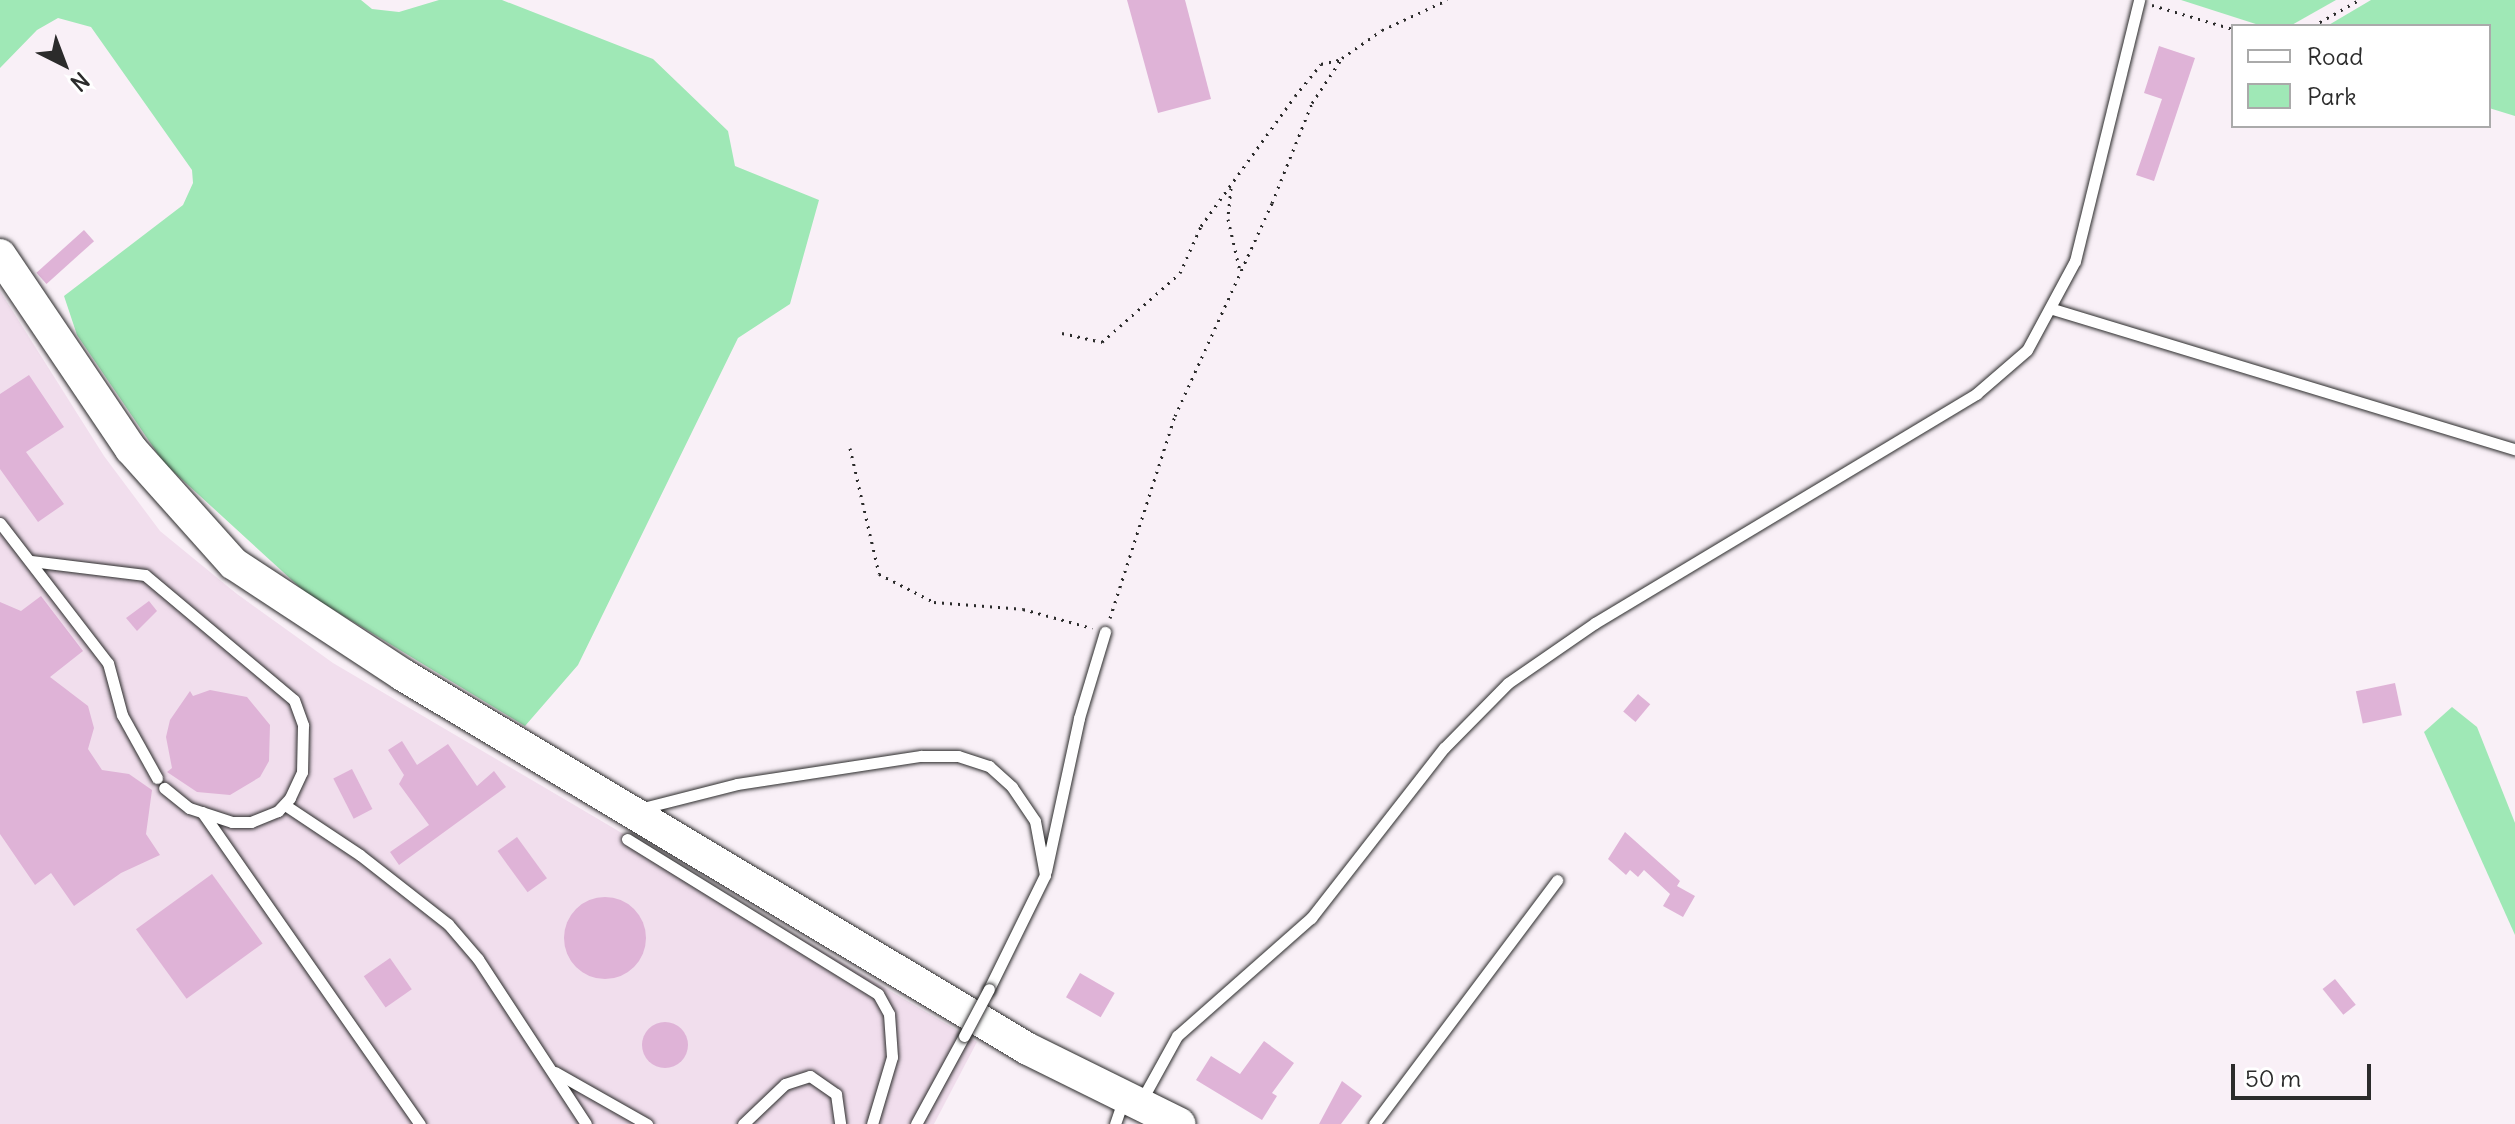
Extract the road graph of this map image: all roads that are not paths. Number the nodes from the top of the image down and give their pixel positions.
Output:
1 (2142, 0) edge
2 (0, 255) edge
3 (2053, 309) junction
4 (2515, 449) edge
5 (0, 523) edge
6 (31, 561) junction
7 (1105, 632) road end
8 (285, 805) junction
9 (202, 812) junction
10 (629, 825) junction
11 (1045, 875) junction
12 (1557, 880) dead end
13 (546, 1064) junction
14 (1125, 1112) edge
15 (420, 1124) edge
16 (586, 1124) edge
17 (647, 1124) edge
18 (743, 1124) edge
19 (840, 1124) edge
20 (872, 1124) edge
21 (916, 1124) edge
22 (1180, 1124) edge
23 (1374, 1124) edge

1 - 3 lane
2 - 10 street
3 - 4 lane
3 - 14 lane
5 - 6 lane
6 - 8 lane
6 - 9 lane
7 - 11 lane
8 - 9 lane
8 - 13 lane
9 - 15 lane
10 - 11 lane
10 - 14 street
10 - 20 lane
11 - 21 lane, bridge
12 - 23 lane
13 - 16 lane
13 - 17 lane
14 - 22 street
18 - 19 lane

